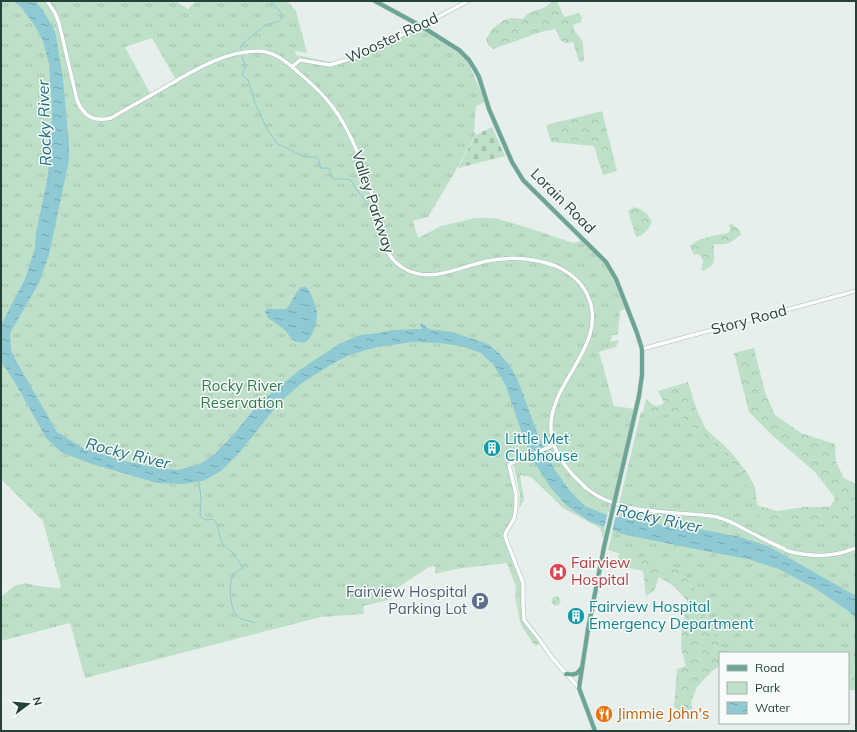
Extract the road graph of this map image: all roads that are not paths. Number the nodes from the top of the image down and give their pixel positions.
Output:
1 (47, 1) edge
2 (375, 1) edge
3 (468, 1) edge
4 (421, 26) junction
5 (292, 67) junction
6 (856, 292) edge
7 (642, 349) junction
8 (554, 445) junction
9 (856, 548) edge
10 (582, 667) junction
11 (566, 674) junction
12 (579, 688) junction
13 (595, 731) edge

1 - 5 street, Valley Parkway
2 - 4 main road, Lorain Road
3 - 4 street, Wooster Road
4 - 5 street, Wooster Road
4 - 7 main road, Lorain Road
5 - 8 street, Valley Parkway
6 - 7 street, Story Road
7 - 10 main road, Lorain Road, bridge
8 - 9 street, Valley Parkway
8 - 11 street
10 - 11 main road
10 - 12 main road, Lorain Road
11 - 12 street
12 - 13 main road

